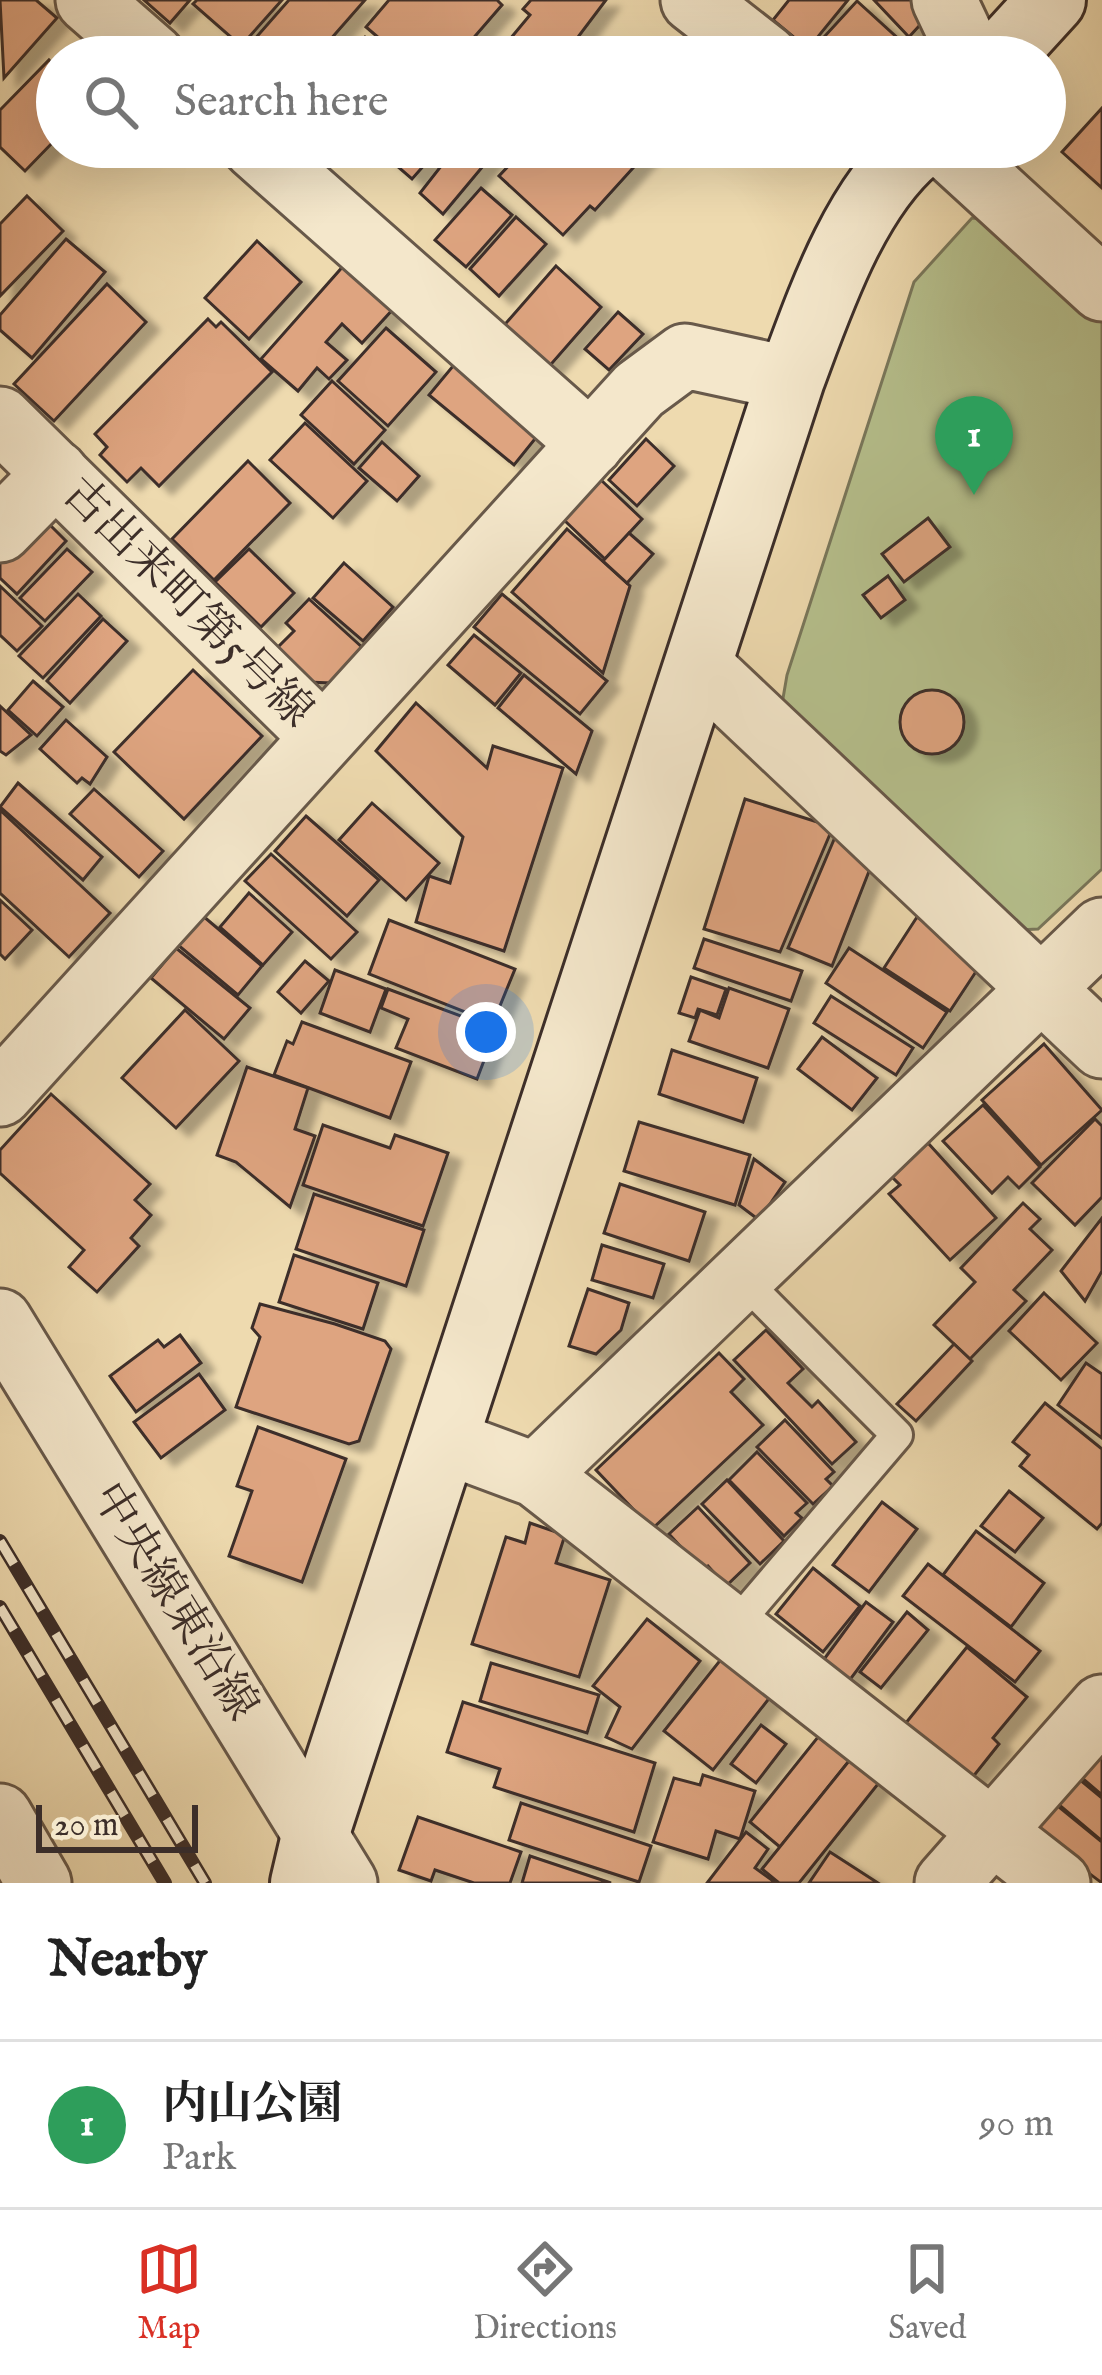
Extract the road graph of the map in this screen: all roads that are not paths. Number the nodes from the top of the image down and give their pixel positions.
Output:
1 (88, 0) edge
2 (693, 0) edge
3 (944, 0) edge
4 (1052, 0) edge
5 (129, 36) edge
6 (739, 36) edge
7 (961, 36) edge
8 (1019, 36) edge
9 (279, 168) edge
10 (900, 168) edge
11 (935, 168) edge
12 (1102, 289) edge
13 (791, 379) junction
14 (0, 419) edge
15 (592, 444) junction
16 (56, 472) junction
17 (0, 530) edge
18 (701, 667) junction
19 (323, 737) junction
20 (1102, 930) edge
21 (1040, 990) junction
22 (1102, 1046) edge
23 (0, 1094) edge
24 (741, 1278) junction
25 (0, 1322) edge
26 (447, 1442) junction
27 (536, 1475) junction
28 (732, 1629) junction
29 (1102, 1707) edge
30 (0, 1816) edge
31 (988, 1831) junction
32 (322, 1866) edge
33 (39, 1883) edge
34 (947, 1883) edge
35 (1058, 1883) edge

1 - 5 street
2 - 6 street
3 - 7 street
4 - 8 street
9 - 15 street
10 - 13 street
11 - 12 street
13 - 15 street
13 - 18 street
14 - 16 street, 古出来町第5号線
15 - 19 street
16 - 17 street
16 - 19 street, 古出来町第5号線
18 - 21 street
18 - 26 street
19 - 23 street
20 - 21 street
21 - 22 street
21 - 24 street
24 - 27 street
24 - 28 lane
25 - 32 street, 中央線東沿線
26 - 27 street
26 - 32 street
27 - 28 street
28 - 31 street
29 - 31 street
30 - 33 street
31 - 34 street
31 - 35 street

